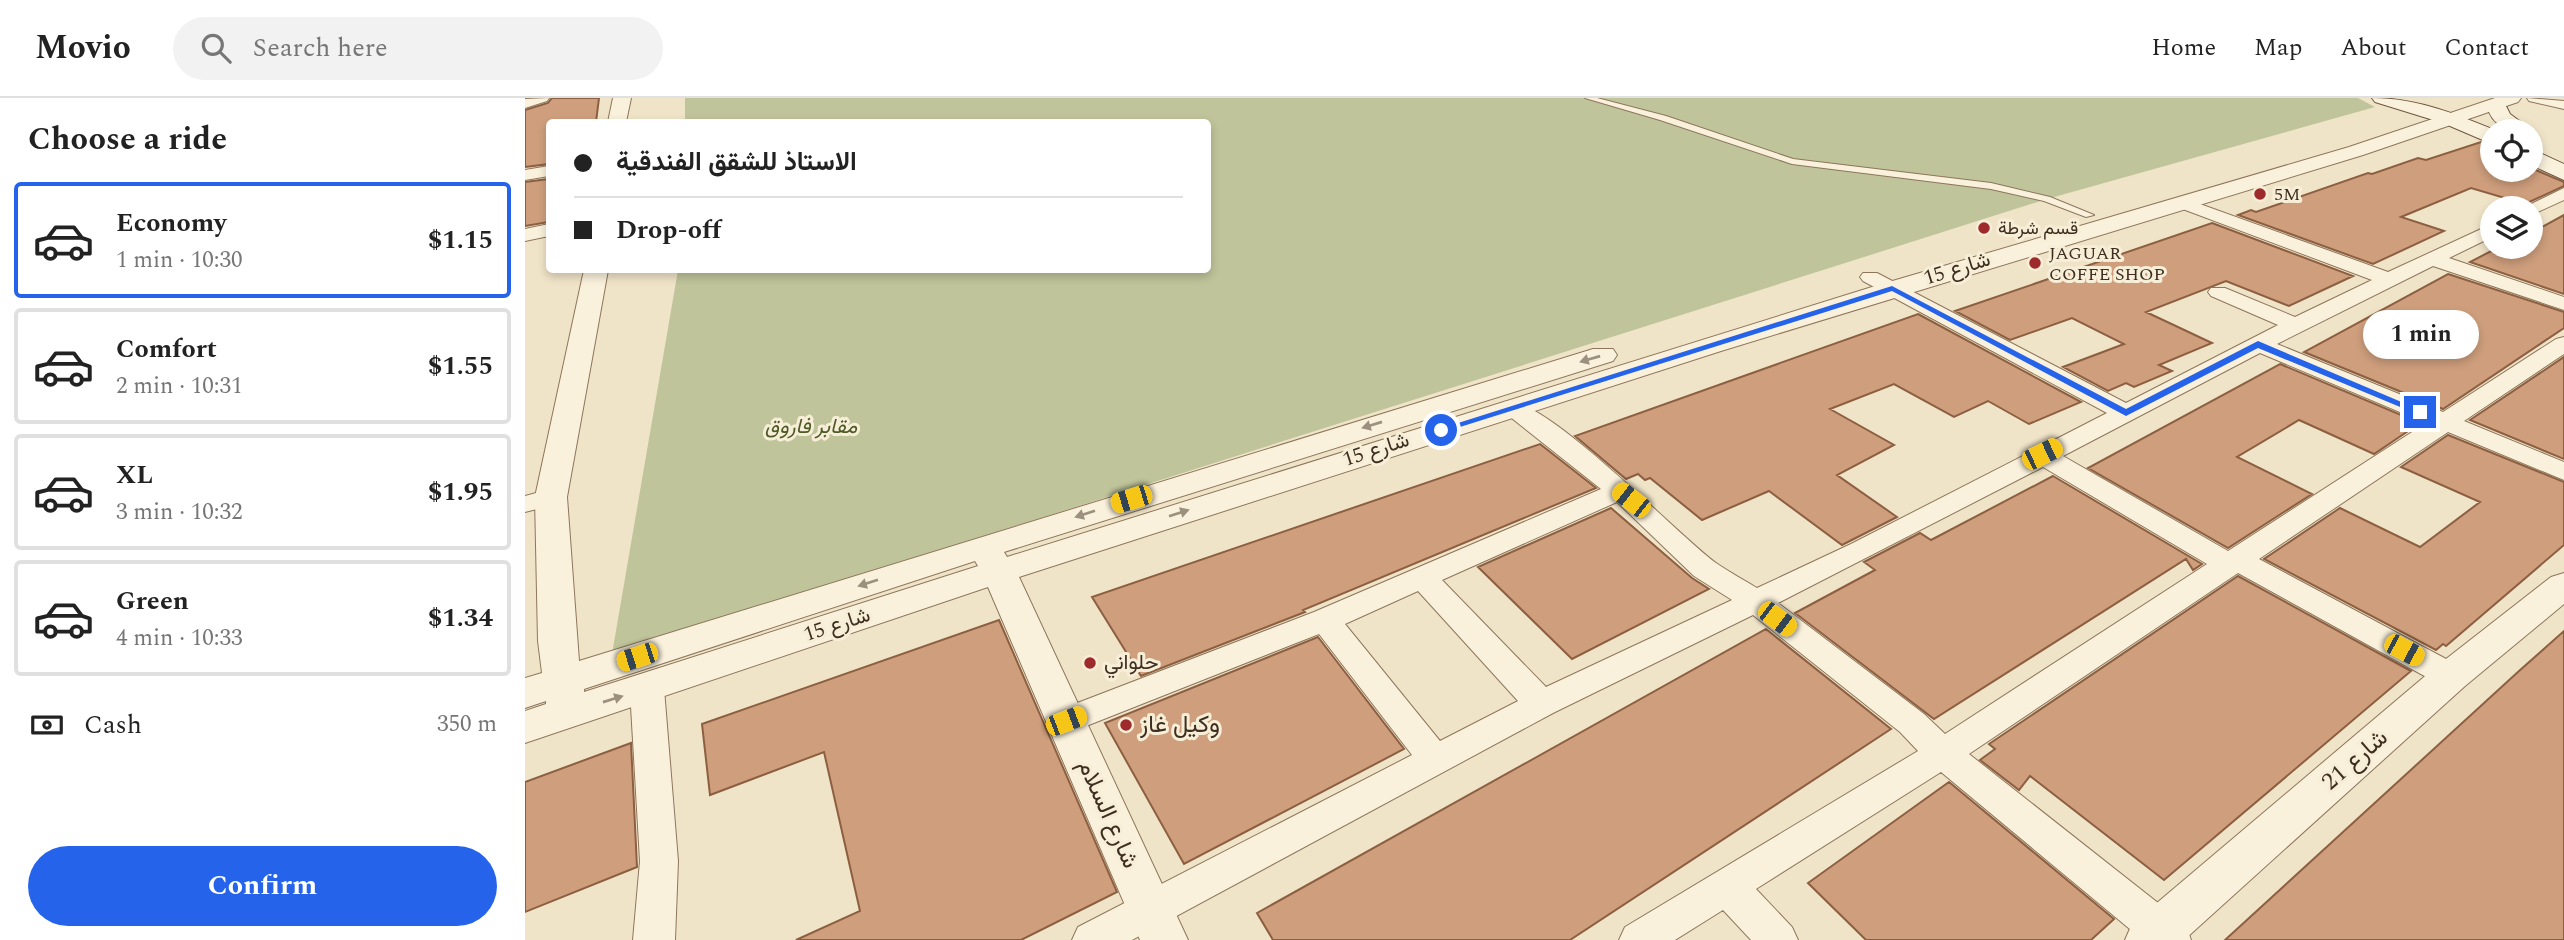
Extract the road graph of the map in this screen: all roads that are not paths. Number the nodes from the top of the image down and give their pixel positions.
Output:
1 (542, 98) edge
2 (622, 98) edge
3 (1589, 98) edge
4 (2372, 98) edge
5 (2534, 98) edge
6 (525, 104) edge
7 (2564, 105) edge
8 (2452, 107) edge
9 (618, 119) edge
10 (2503, 119) edge
11 (2480, 129) edge
12 (2480, 129) edge
13 (2543, 141) edge
14 (2564, 151) edge
15 (2543, 162) edge
16 (546, 172) edge
17 (2564, 173) edge
18 (525, 175) edge
19 (2564, 193) edge
20 (2186, 204) junction
21 (2543, 204) edge
22 (2089, 215) junction
23 (546, 231) edge
24 (525, 235) edge
25 (2480, 236) edge
26 (2434, 260) junction
27 (595, 273) edge
28 (2390, 280) junction
29 (1881, 282) junction
30 (2218, 292) dead end
31 (2564, 304) edge
32 (2296, 324) junction
33 (2258, 344) junction
34 (2564, 344) edge
35 (1513, 407) junction
36 (2126, 413) junction
37 (2446, 423) junction
38 (2042, 454) junction
39 (2564, 472) edge
40 (1620, 491) junction
41 (538, 501) edge
42 (991, 560) junction
43 (2234, 563) junction
44 (1422, 577) junction
45 (2564, 585) edge
46 (1757, 602) junction
47 (1325, 620) junction
48 (557, 641) junction
49 (687, 641) junction
50 (2451, 676) junction
51 (561, 681) junction
52 (647, 689) junction
53 (525, 693) edge
54 (1541, 704) junction
55 (568, 713) junction
56 (1066, 721) junction
57 (525, 727) edge
58 (1943, 753) junction
59 (1434, 758) junction
60 (1728, 887) junction
61 (1158, 925) edge
62 (2161, 937) edge
63 (654, 940) edge
64 (1093, 940) edge
65 (1640, 940) edge
66 (1777, 940) edge

1 - 6 street
2 - 9 street
3 - 22 lane
4 - 8 main road
5 - 7 street
8 - 10 main road
8 - 11 main road
8 - 12 main road
8 - 20 street, شارع 15
8 - 22 street, شارع 15
13 - 14 main road
15 - 17 main road
16 - 18 street
19 - 21 street
20 - 28 street
20 - 29 street, شارع 15
22 - 29 street, شارع 15
23 - 24 street
25 - 26 street
26 - 28 street
26 - 31 street
27 - 41 street
28 - 32 street
29 - 35 street, شارع 15
29 - 36 street
29 -> 42 street, شارع 15
30 - 32 street
32 - 33 street
33 - 36 street
33 - 37 street
34 - 37 street
35 - 40 street
42 -> 35 street, شارع 15
36 - 38 street
37 - 39 street
37 - 43 street
38 - 43 street
38 - 46 street
40 - 44 street
40 - 46 street
41 - 48 street
42 -> 49 street, شارع 15
42 - 52 street, شارع 15
42 - 56 street, شارع السلام
43 - 50 street
43 - 58 street
44 - 47 street
44 - 54 street
45 - 50 street, شارع 21
46 - 54 street
46 - 58 street
47 - 56 street
47 - 59 street
48 - 49 street
48 - 51 street
49 - 51 street, شارع 15
50 - 62 street, شارع 21
51 - 53 street, شارع 15
51 - 55 street
55 -> 52 street, شارع 15
52 - 63 street
54 - 59 street
55 - 57 street, شارع 15
56 - 61 street, شارع السلام
58 - 60 street
58 - 62 street
59 - 61 street
60 - 65 street
60 - 66 street
61 - 64 street

